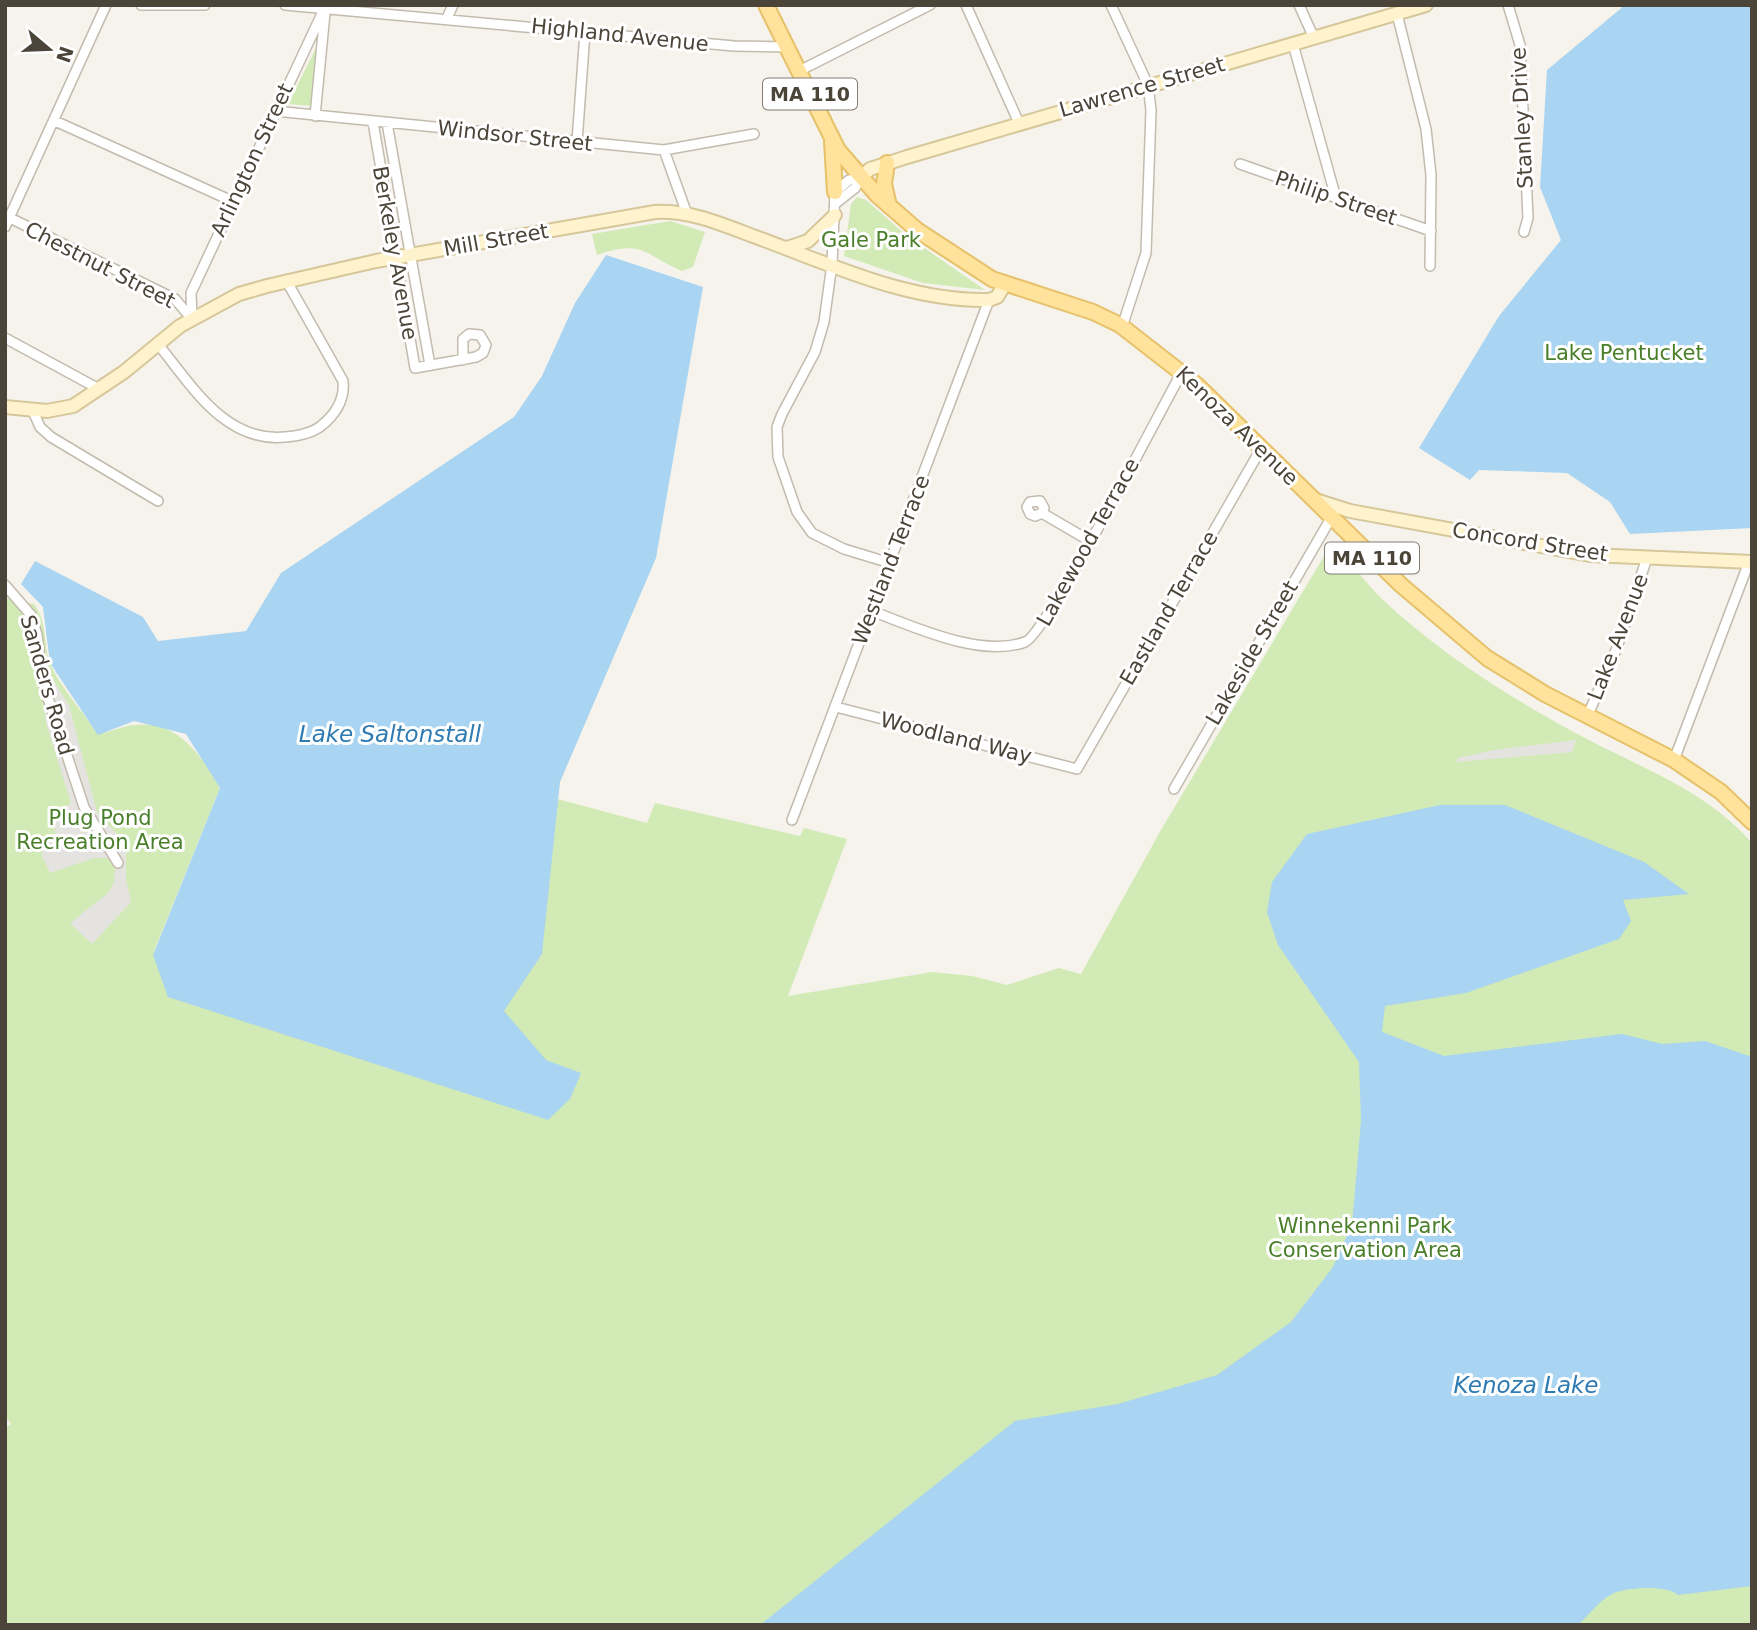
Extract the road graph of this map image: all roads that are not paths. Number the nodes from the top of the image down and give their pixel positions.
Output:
1 (106, 5) edge
2 (141, 5) edge
3 (205, 5) edge
4 (285, 5) edge
5 (453, 5) edge
6 (766, 5) edge
7 (930, 5) edge
8 (966, 5) edge
9 (1111, 5) edge
10 (1299, 5) edge
11 (1426, 5) edge
12 (1508, 5) edge
13 (326, 7) edge
14 (1397, 14) junction
15 (447, 18) junction
16 (585, 32) junction
17 (1314, 38) junction
18 (1293, 44) junction
19 (787, 47) junction
20 (799, 71) junction
21 (1148, 85) junction
22 (275, 111) junction
23 (316, 116) junction
24 (55, 121) junction
25 (373, 122) junction
26 (387, 123) junction
27 (1019, 123) junction
28 (754, 134) dead end
29 (832, 139) junction
30 (577, 142) junction
31 (664, 150) junction
32 (887, 163) junction
33 (1240, 164) dead end
34 (861, 177) junction
35 (1336, 198) junction
36 (232, 201) junction
37 (835, 204) junction
38 (889, 206) junction
39 (687, 215) junction
40 (7, 220) edge
41 (1431, 231) junction
42 (1524, 232) dead end
43 (786, 248) junction
44 (411, 255) junction
45 (396, 257) junction
46 (832, 264) junction
47 (1430, 266) dead end
48 (286, 280) junction
49 (1005, 284) junction
50 (989, 300) junction
51 (192, 319) junction
52 (1122, 327) junction
53 (5, 338) edge
54 (157, 343) junction
55 (463, 360) dead end
56 (430, 365) junction
57 (1182, 372) junction
58 (99, 389) junction
59 (5, 407) edge
60 (33, 411) junction
61 (1262, 447) junction
62 (1312, 499) junction
63 (158, 501) dead end
64 (1042, 513) dead end
65 (1331, 518) junction
66 (1090, 541) junction
67 (1647, 558) junction
68 (1750, 562) edge
69 (890, 563) junction
70 (5, 585) edge
71 (872, 611) junction
72 (836, 707) junction
73 (1587, 717) junction
74 (1674, 760) junction
75 (1077, 769) joint
76 (1174, 789) dead end
77 (1749, 816) edge
78 (792, 820) dead end
79 (118, 863) dead end

1 - 24 street
2 - 3 street
4 - 13 street, Highland Avenue
5 - 15 street
6 - 19 main road, Kenoza Avenue / MA 110
7 - 20 street
8 - 27 street
9 - 21 street
10 - 17 street
11 - 14 main road, Lawrence Street
12 - 42 street, Stanley Drive
13 - 15 street, Highland Avenue
13 - 22 street, Arlington Street
13 - 23 street
14 - 17 main road, Lawrence Street
14 - 41 street
15 - 16 street, Highland Avenue
16 - 19 street, Highland Avenue
16 - 30 street
17 - 18 main road, Lawrence Street
18 - 21 main road, Lawrence Street
18 - 35 street
19 - 20 main road, Kenoza Avenue / MA 110
20 - 29 main road, Kenoza Avenue / MA 110
21 - 27 main road, Lawrence Street
21 - 52 street
22 - 23 street, Windsor Street
22 - 36 street, Arlington Street
23 - 25 street, Windsor Street
24 - 36 street
24 - 40 street
25 - 26 street, Windsor Street
25 - 45 street, Berkeley Avenue
26 - 30 street, Windsor Street
26 - 44 street, Berkeley Avenue
27 - 32 main road, Lawrence Street
28 - 31 street, Windsor Street
29 - 34 main road, Kenoza Avenue / MA 110
29 - 37 main road
30 - 31 street, Windsor Street
31 - 39 street
32 - 34 main road, Lawrence Street
32 - 38 main road
33 - 35 street, Philip Street
34 - 37 street
34 - 38 main road, Kenoza Avenue / MA 110
35 - 41 street, Philip Street
36 - 51 street, Arlington Street
37 - 43 main road
37 - 46 street
38 - 49 main road, Kenoza Avenue / MA 110
39 - 43 main road, Mill Street
39 - 44 main road, Mill Street
40 - 51 street, Chestnut Street
41 - 47 street
43 - 46 main road, Mill Street
44 - 45 main road, Mill Street
44 - 56 street, Berkeley Avenue
45 - 48 main road, Mill Street
45 - 56 street, Berkeley Avenue
46 - 50 main road, Mill Street
46 - 69 street
48 - 51 main road, Mill Street
48 - 54 street
49 - 50 main road
49 - 52 main road, Kenoza Avenue / MA 110
50 - 69 street, Westland Terrace
51 - 54 main road, Mill Street
52 - 57 main road, Kenoza Avenue / MA 110
53 - 58 street
54 - 58 main road, Mill Street
55 - 56 street, Berkeley Avenue
57 - 61 main road, Kenoza Avenue / MA 110
57 - 66 street, Lakewood Terrace
58 - 60 main road, Mill Street
59 - 60 main road, Mill Street
60 - 63 street
61 - 62 main road, Kenoza Avenue / MA 110
61 - 75 street, Eastland Terrace
62 - 65 main road, Kenoza Avenue / MA 110
62 - 67 main road, Concord Street
64 - 66 street
65 - 73 main road, Kenoza Avenue / MA 110
65 - 76 street, Lakeside Street
66 - 71 street, Lakewood Terrace
67 - 68 main road, Concord Street
67 - 73 street, Lake Avenue
68 - 74 street
69 - 71 street, Westland Terrace
70 - 79 street, Sanders Road
71 - 72 street, Westland Terrace
72 - 75 street, Woodland Way
72 - 78 street, Westland Terrace
73 - 74 main road, Kenoza Avenue / MA 110
74 - 77 main road, Kenoza Avenue / MA 110

